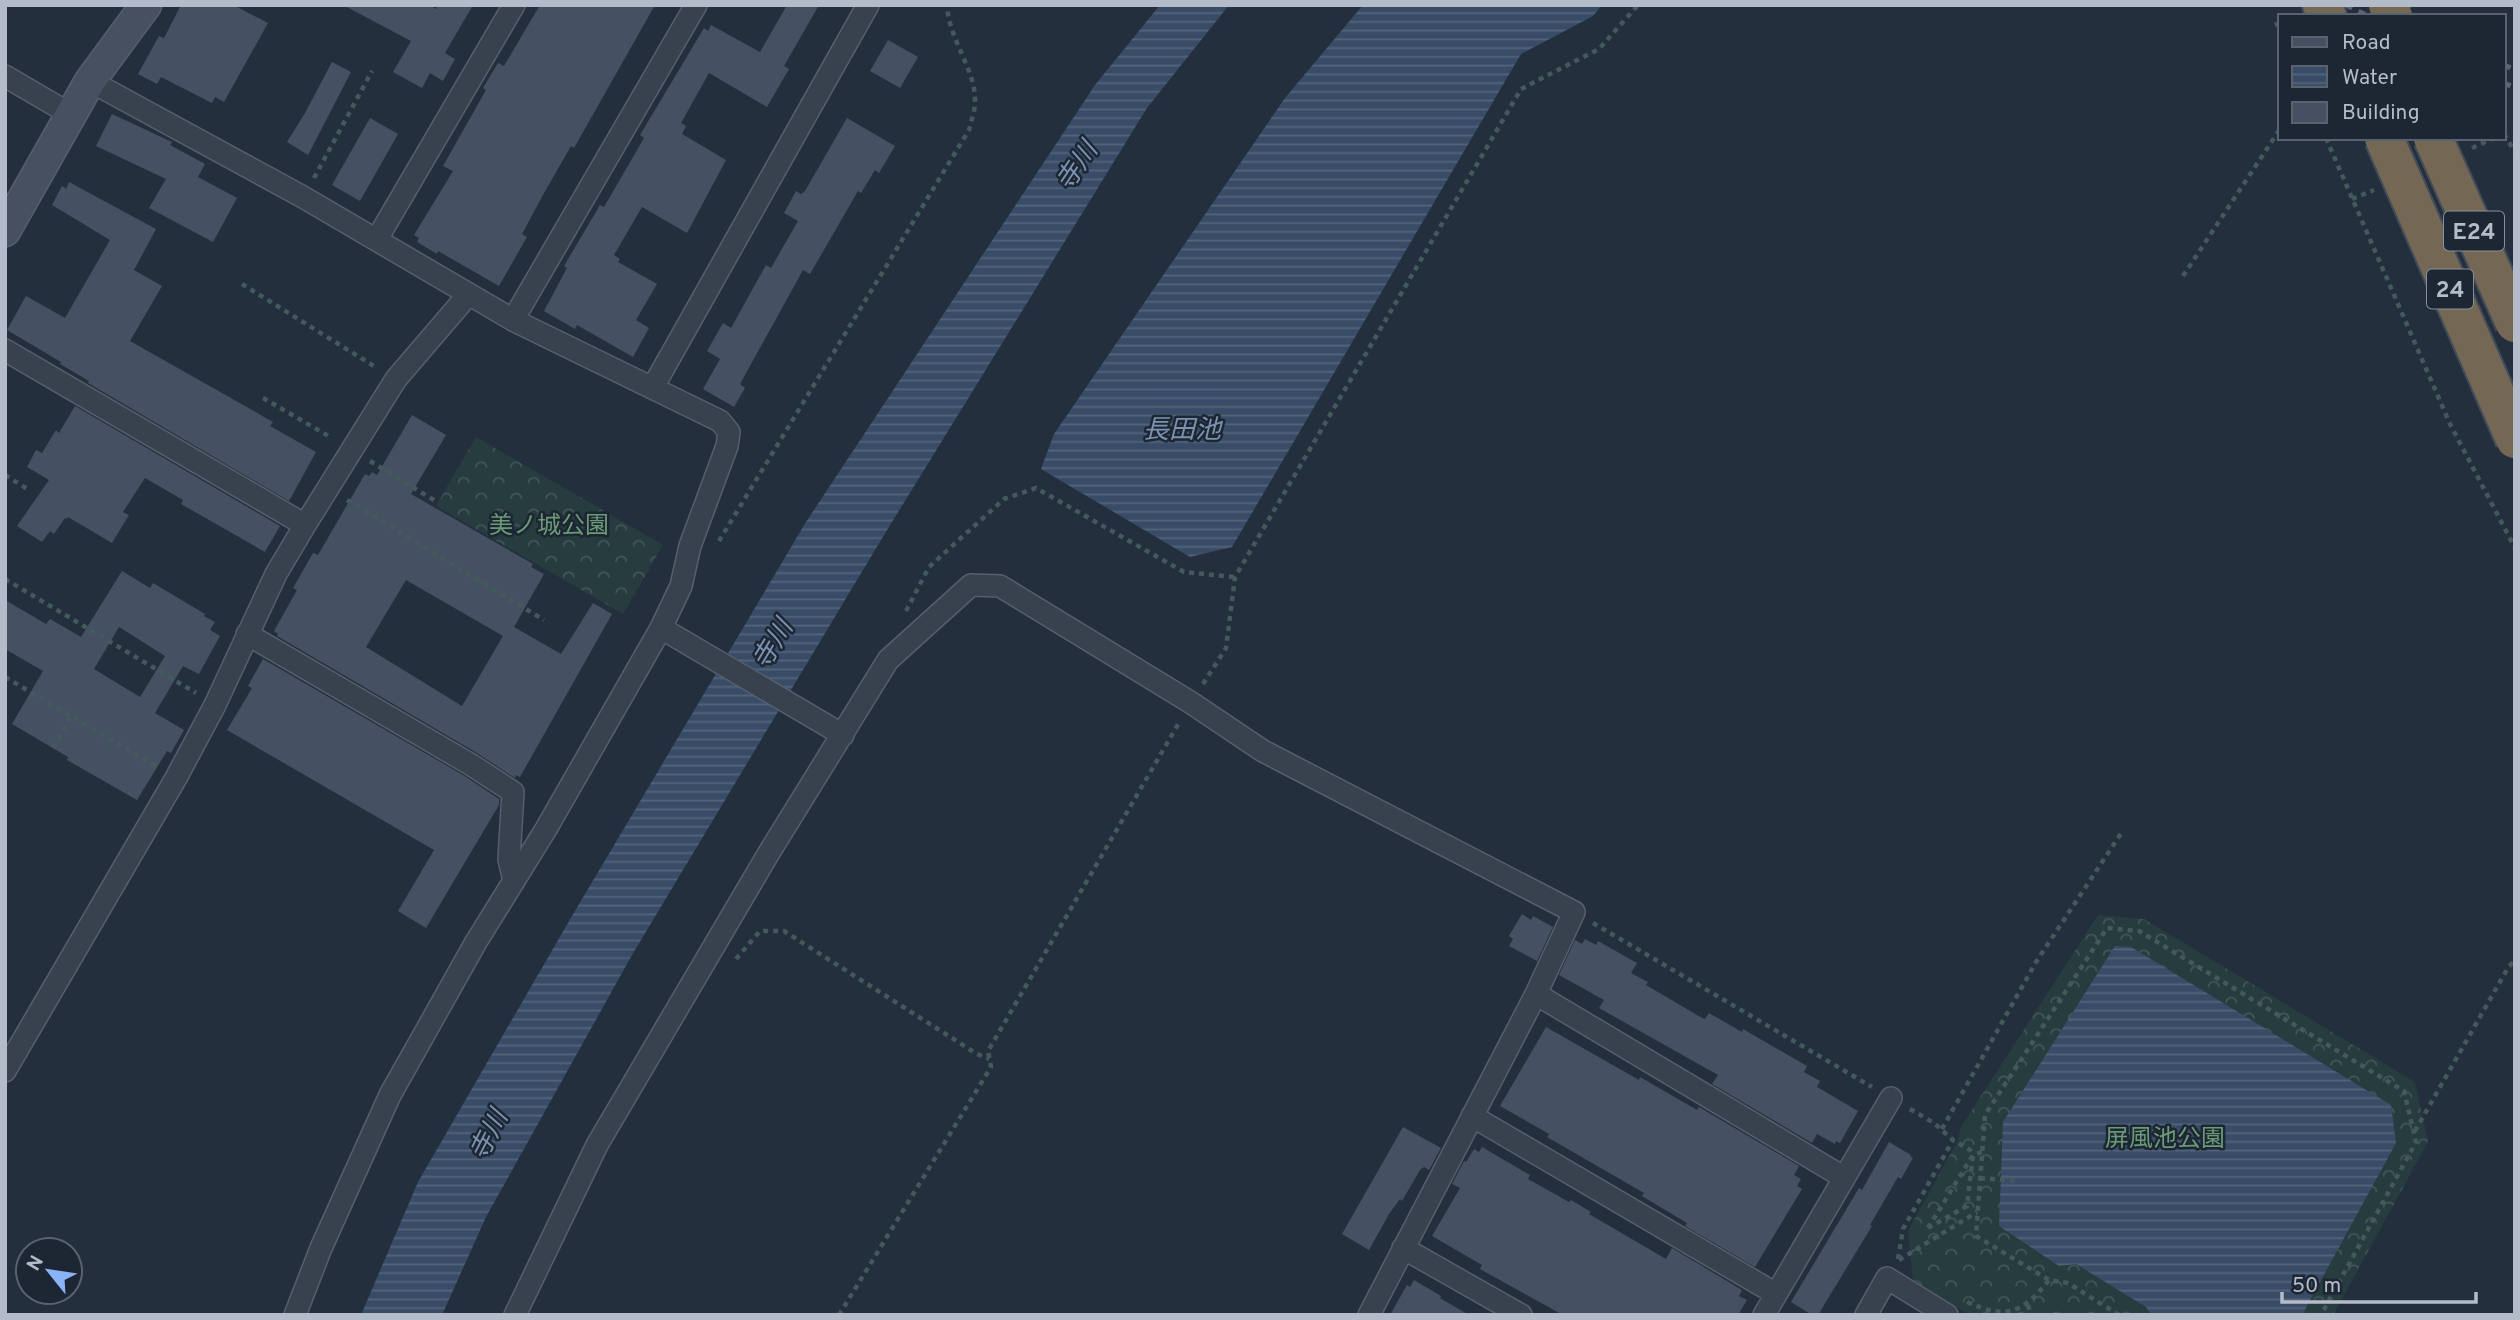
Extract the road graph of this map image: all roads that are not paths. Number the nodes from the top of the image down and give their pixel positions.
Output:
1 (146, 5) edge
2 (514, 5) edge
3 (696, 5) edge
4 (869, 5) edge
5 (5, 76) edge
6 (90, 81) junction
7 (70, 114) junction
8 (2385, 140) edge
9 (2392, 140) edge
10 (2434, 140) edge
11 (2446, 140) edge
12 (5, 231) edge
13 (377, 239) junction
14 (468, 295) junction
15 (2515, 298) edge
16 (513, 320) junction
17 (2515, 323) edge
18 (5, 350) edge
19 (653, 387) junction
20 (2515, 419) edge
21 (2515, 439) edge
22 (305, 525) junction
23 (668, 631) junction
24 (247, 634) junction
25 (834, 730) junction
26 (513, 881) junction
27 (1536, 994) junction
28 (5, 1071) edge
29 (1891, 1098) road end
30 (1472, 1116) junction
31 (1843, 1177) junction
32 (1404, 1248) junction
33 (1776, 1294) junction
34 (295, 1315) edge
35 (515, 1315) edge
36 (1369, 1315) edge
37 (1521, 1315) edge
38 (1763, 1315) edge
39 (1866, 1315) edge
40 (1947, 1315) edge

1 - 6 street
2 - 13 street
3 - 16 street
4 - 19 street
5 - 7 street
6 - 7 street
6 - 13 street
7 - 12 street
8 - 21 highway, 24, bridge
9 - 20 highway, E24
10 - 17 highway, E24, bridge
11 - 15 highway, 24
13 - 14 street
14 - 16 street
14 - 22 street
16 - 19 street
18 - 22 street
19 - 23 street
22 - 24 street
23 - 25 street
23 - 26 street
24 - 26 street
24 - 28 street
25 - 27 street
25 - 35 street
26 - 34 street
27 - 30 street
27 - 31 street
29 - 31 street
30 - 32 street
30 - 33 street
31 - 33 street
32 - 36 street
32 - 37 street
33 - 38 street
39 - 40 street

